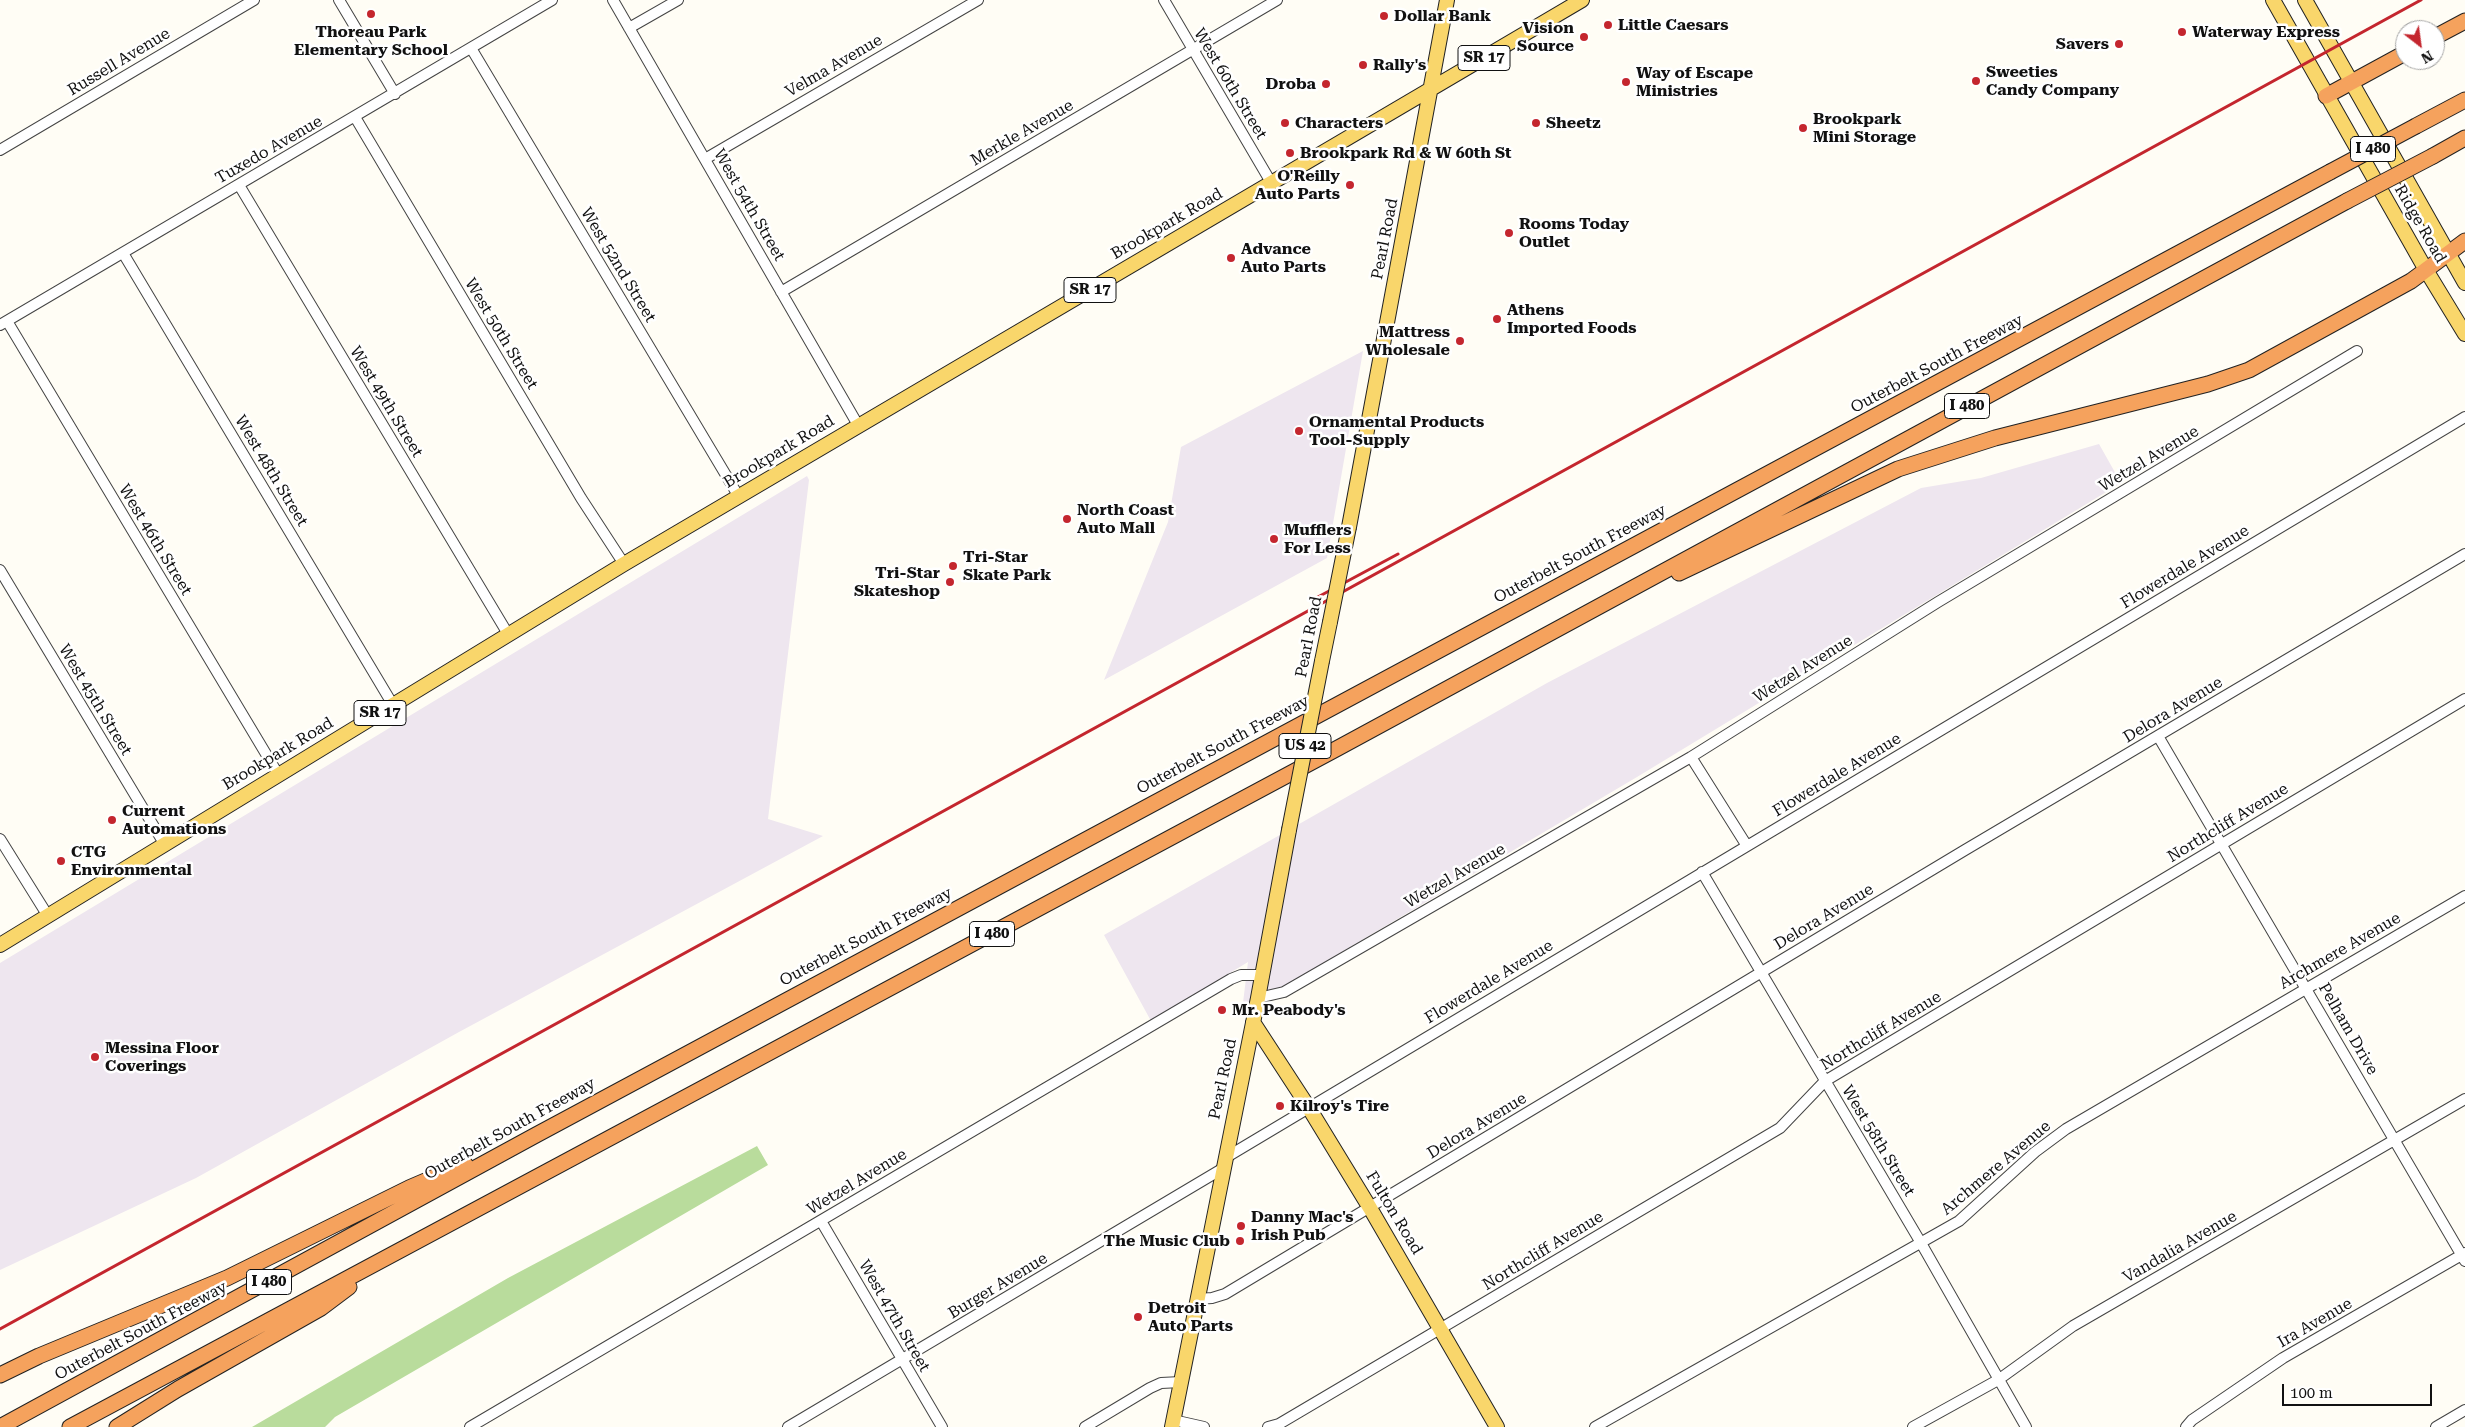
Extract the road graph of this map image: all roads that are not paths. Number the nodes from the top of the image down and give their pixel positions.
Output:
1 (254, 0) edge
2 (339, 0) edge
3 (552, 0) edge
4 (613, 0) edge
5 (678, 0) edge
6 (978, 0) edge
7 (1164, 0) edge
8 (1277, 0) edge
9 (1447, 0) edge
10 (1582, 0) edge
11 (2273, 0) edge
12 (2304, 0) edge
13 (2465, 21) edge
14 (629, 28) junction
15 (2445, 32) edge
16 (471, 48) junction
17 (1192, 50) junction
18 (2395, 58) edge
19 (2351, 82) junction
20 (1431, 90) junction
21 (395, 94) junction
22 (2326, 96) junction
23 (2465, 100) edge
24 (355, 117) junction
25 (2465, 138) edge
26 (0, 150) edge
27 (704, 158) junction
28 (1272, 184) junction
29 (239, 185) junction
30 (2465, 241) edge
31 (123, 253) junction
32 (2448, 253) junction
33 (2426, 270) junction
34 (2465, 283) edge
35 (781, 292) junction
36 (3, 323) edge
37 (2465, 334) edge
38 (2357, 352) dead end
39 (2465, 417) edge
40 (858, 425) junction
41 (739, 497) junction
42 (2465, 554) edge
43 (624, 564) junction
44 (0, 570) edge
45 (1588, 613) junction
46 (508, 634) junction
47 (2465, 699) edge
48 (393, 705) junction
49 (2158, 736) junction
50 (1691, 757) junction
51 (278, 774) junction
52 (0, 839) edge
53 (2222, 843) junction
54 (165, 845) junction
55 (1747, 846) junction
56 (1702, 872) junction
57 (2465, 896) edge
58 (48, 916) junction
59 (0, 945) edge
60 (1762, 972) junction
61 (1262, 975) junction
62 (2307, 988) junction
63 (1258, 998) junction
64 (1253, 1022) junction
65 (1825, 1081) junction
66 (2465, 1099) edge
67 (1309, 1108) junction
68 (536, 1134) junction
69 (2395, 1140) junction
70 (1224, 1164) junction
71 (1370, 1208) junction
72 (821, 1221) junction
73 (1921, 1243) junction
74 (396, 1254) junction
75 (2464, 1257) edge
76 (1198, 1299) junction
77 (1441, 1328) junction
78 (902, 1359) junction
79 (0, 1375) edge
80 (1998, 1380) junction
81 (1181, 1382) junction
82 (2465, 1410) edge
83 (1172, 1423) edge
84 (0, 1426) edge
85 (70, 1427) edge
86 (117, 1427) edge
87 (470, 1427) edge
88 (788, 1427) edge
89 (942, 1427) edge
90 (1085, 1427) edge
91 (1204, 1427) edge
92 (1268, 1427) edge
93 (1497, 1427) edge
94 (1595, 1427) edge
95 (1913, 1427) edge
96 (2026, 1427) edge
97 (2186, 1427) edge
98 (2436, 1427) edge

1 - 26 street, Russell Avenue
2 - 21 street
3 - 16 street, Tuxedo Avenue
4 - 14 street, West 54th Street
5 - 14 street
6 - 27 street, Velma Avenue
7 - 17 street, West 60th Street
8 - 17 street, Merkle Avenue
9 - 20 main road, Pearl Road / US 42
10 - 20 main road, Brookpark Road / SR 17
11 - 22 main road, Ridge Road
12 - 19 main road, Ridge Road
13 - 15 highway
14 - 27 street, West 54th Street
16 - 21 street, Tuxedo Avenue
16 - 41 street, West 52nd Street
17 - 28 street, West 60th Street
17 - 35 street, Merkle Avenue
18 - 19 highway
19 - 22 highway
19 - 32 main road, Ridge Road
20 - 28 main road, Brookpark Road / SR 17
20 - 61 main road, Pearl Road / US 42, bridge
21 - 24 street, Tuxedo Avenue
22 - 33 main road, Ridge Road
23 - 68 highway, Outerbelt South Freeway / I 480, bridge
24 - 29 street, Tuxedo Avenue
24 - 43 street, West 50th Street
25 - 45 highway, I 480, bridge
27 - 35 street, West 54th Street
28 - 40 main road, Brookpark Road / SR 17
29 - 31 street, Tuxedo Avenue
29 - 46 street, West 49th Street
30 - 32 highway
31 - 36 street, Tuxedo Avenue
31 - 48 street, West 48th Street
32 - 33 highway
32 - 34 main road, Ridge Road
33 - 37 main road, Ridge Road
33 - 45 highway
35 - 40 street, West 54th Street
36 - 51 street, West 46th Street
38 - 50 street, Wetzel Avenue
39 - 55 street, Flowerdale Avenue
40 - 41 main road, Brookpark Road / SR 17
41 - 43 main road, Brookpark Road / SR 17
42 - 49 street, Delora Avenue
43 - 46 main road, Brookpark Road / SR 17
44 - 54 street, West 45th Street
45 - 74 highway, I 480
46 - 48 main road, Brookpark Road / SR 17
47 - 53 street, Northcliff Avenue
48 - 51 main road, Brookpark Road / SR 17
49 - 53 street, Pelham Drive
49 - 60 street, Delora Avenue
50 - 55 street
50 - 63 street, Wetzel Avenue
51 - 54 main road, Brookpark Road / SR 17
52 - 58 street
53 - 62 street, Pelham Drive
53 - 65 street, Northcliff Avenue
54 - 58 main road, Brookpark Road / SR 17
55 - 56 street, Flowerdale Avenue
56 - 60 street, West 58th Street
56 - 67 street, Flowerdale Avenue
57 - 62 street, Archmere Avenue
58 - 59 main road, Brookpark Road / SR 17
60 - 65 street, West 58th Street
60 - 71 street, Delora Avenue
61 - 63 main road, Pearl Road / US 42
61 - 72 street, Wetzel Avenue
62 - 69 street, Pelham Drive
62 - 73 street, Archmere Avenue
63 - 64 main road, Pearl Road / US 42
64 - 67 main road, Fulton Road
64 - 70 main road, Pearl Road / US 42
65 - 73 street, West 58th Street
65 - 77 street, Northcliff Avenue
66 - 69 street, Vandalia Avenue
67 - 70 street, Flowerdale Avenue
67 - 71 main road, Fulton Road
68 - 79 highway
68 - 84 highway, Outerbelt South Freeway / I 480
69 - 75 street, Pelham Drive
69 - 80 street, Vandalia Avenue
70 - 76 main road, Pearl Road / US 42
70 - 78 street, Burger Avenue
71 - 76 street, Delora Avenue
71 - 77 main road, Fulton Road
72 - 78 street, West 47th Street
72 - 87 street, Wetzel Avenue
73 - 80 street, West 58th Street
73 - 94 street, Archmere Avenue
74 - 85 highway, I 480
74 - 86 highway
75 - 97 street, Ira Avenue
76 - 81 main road, Pearl Road / US 42
77 - 92 street, Northcliff Avenue
77 - 93 main road, Fulton Road
78 - 88 street, Burger Avenue
78 - 89 street, West 47th Street
80 - 95 street, Vandalia Avenue
80 - 96 street, West 58th Street
81 - 83 main road, Pearl Road / US 42
81 - 90 street
82 - 98 street
83 - 91 street

